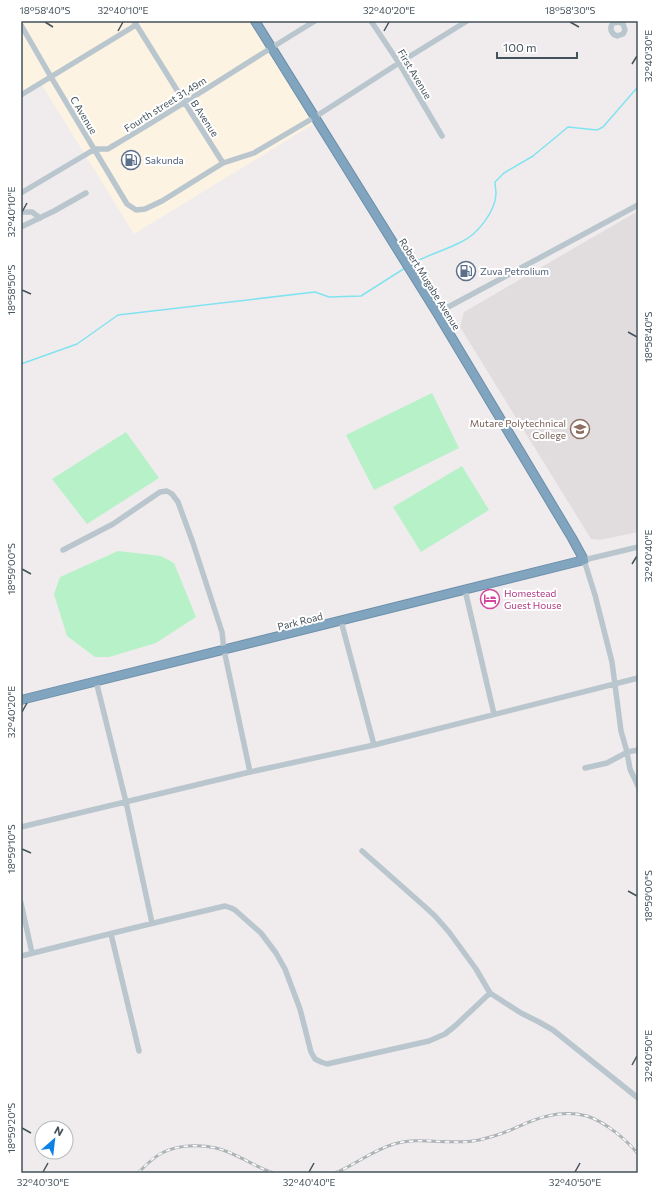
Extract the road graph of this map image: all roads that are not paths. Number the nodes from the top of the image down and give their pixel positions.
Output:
1 (255, 21) edge
2 (315, 21) edge
3 (371, 21) edge
4 (467, 21) edge
5 (135, 23) edge
6 (21, 27) edge
7 (271, 48) junction
8 (398, 63) junction
9 (51, 77) junction
10 (21, 95) edge
11 (184, 103) junction
12 (315, 117) junction
13 (442, 136) dead end
14 (95, 149) junction
15 (223, 163) junction
16 (86, 192) dead end
17 (21, 193) edge
18 (638, 205) edge
19 (21, 212) edge
20 (40, 218) junction
21 (21, 227) edge
22 (437, 313) junction
23 (638, 547) edge
24 (63, 550) dead end
25 (584, 560) junction
26 (466, 590) junction
27 (341, 621) junction
28 (224, 650) junction
29 (638, 678) edge
30 (96, 681) junction
31 (614, 684) junction
32 (21, 700) edge
33 (494, 714) junction
34 (374, 745) junction
35 (638, 750) edge
36 (627, 752) junction
37 (585, 768) dead end
38 (250, 772) junction
39 (638, 786) edge
40 (126, 802) junction
41 (21, 828) edge
42 (362, 851) dead end
43 (21, 903) edge
44 (152, 923) junction
45 (111, 934) junction
46 (32, 953) junction
47 (21, 956) edge
48 (490, 993) junction
49 (140, 1051) dead end
50 (638, 1098) edge

1 - 7 highway, Robert Mugabe Avenue
2 - 7 street, Fourth street 31,49m
3 - 8 street, First Avenue
4 - 8 street
5 - 9 street
5 - 11 street, B Avenue
6 - 9 street, C Avenue
7 - 11 street, Fourth street 31,49m
7 - 12 highway, Robert Mugabe Avenue
8 - 12 street
8 - 13 street, First Avenue
9 - 10 street
9 - 14 street, C Avenue
11 - 14 street, Fourth street 31,49m
11 - 15 street, B Avenue
12 - 15 street
12 - 22 highway, Robert Mugabe Avenue
14 - 15 street, C Avenue
14 - 17 street, Fourth street 31,49m
16 - 20 street
18 - 22 street
19 - 20 street
20 - 21 street
22 - 25 highway, Robert Mugabe Avenue
23 - 25 street
24 - 28 street
25 - 26 highway, Park Road
25 - 31 street
26 - 27 highway, Park Road
26 - 33 street
27 - 28 highway, Park Road
27 - 34 street
28 - 30 highway, Park Road
28 - 38 street
29 - 31 street
30 - 32 highway, Park Road
30 - 40 street
31 - 33 street
31 - 36 street
33 - 34 street
34 - 38 street
35 - 36 street
36 - 37 street
36 - 39 street
38 - 40 street
40 - 41 street
40 - 44 street
42 - 48 street
43 - 46 street
44 - 45 street
44 - 48 street
45 - 46 street
45 - 49 street
46 - 47 street
48 - 50 street

